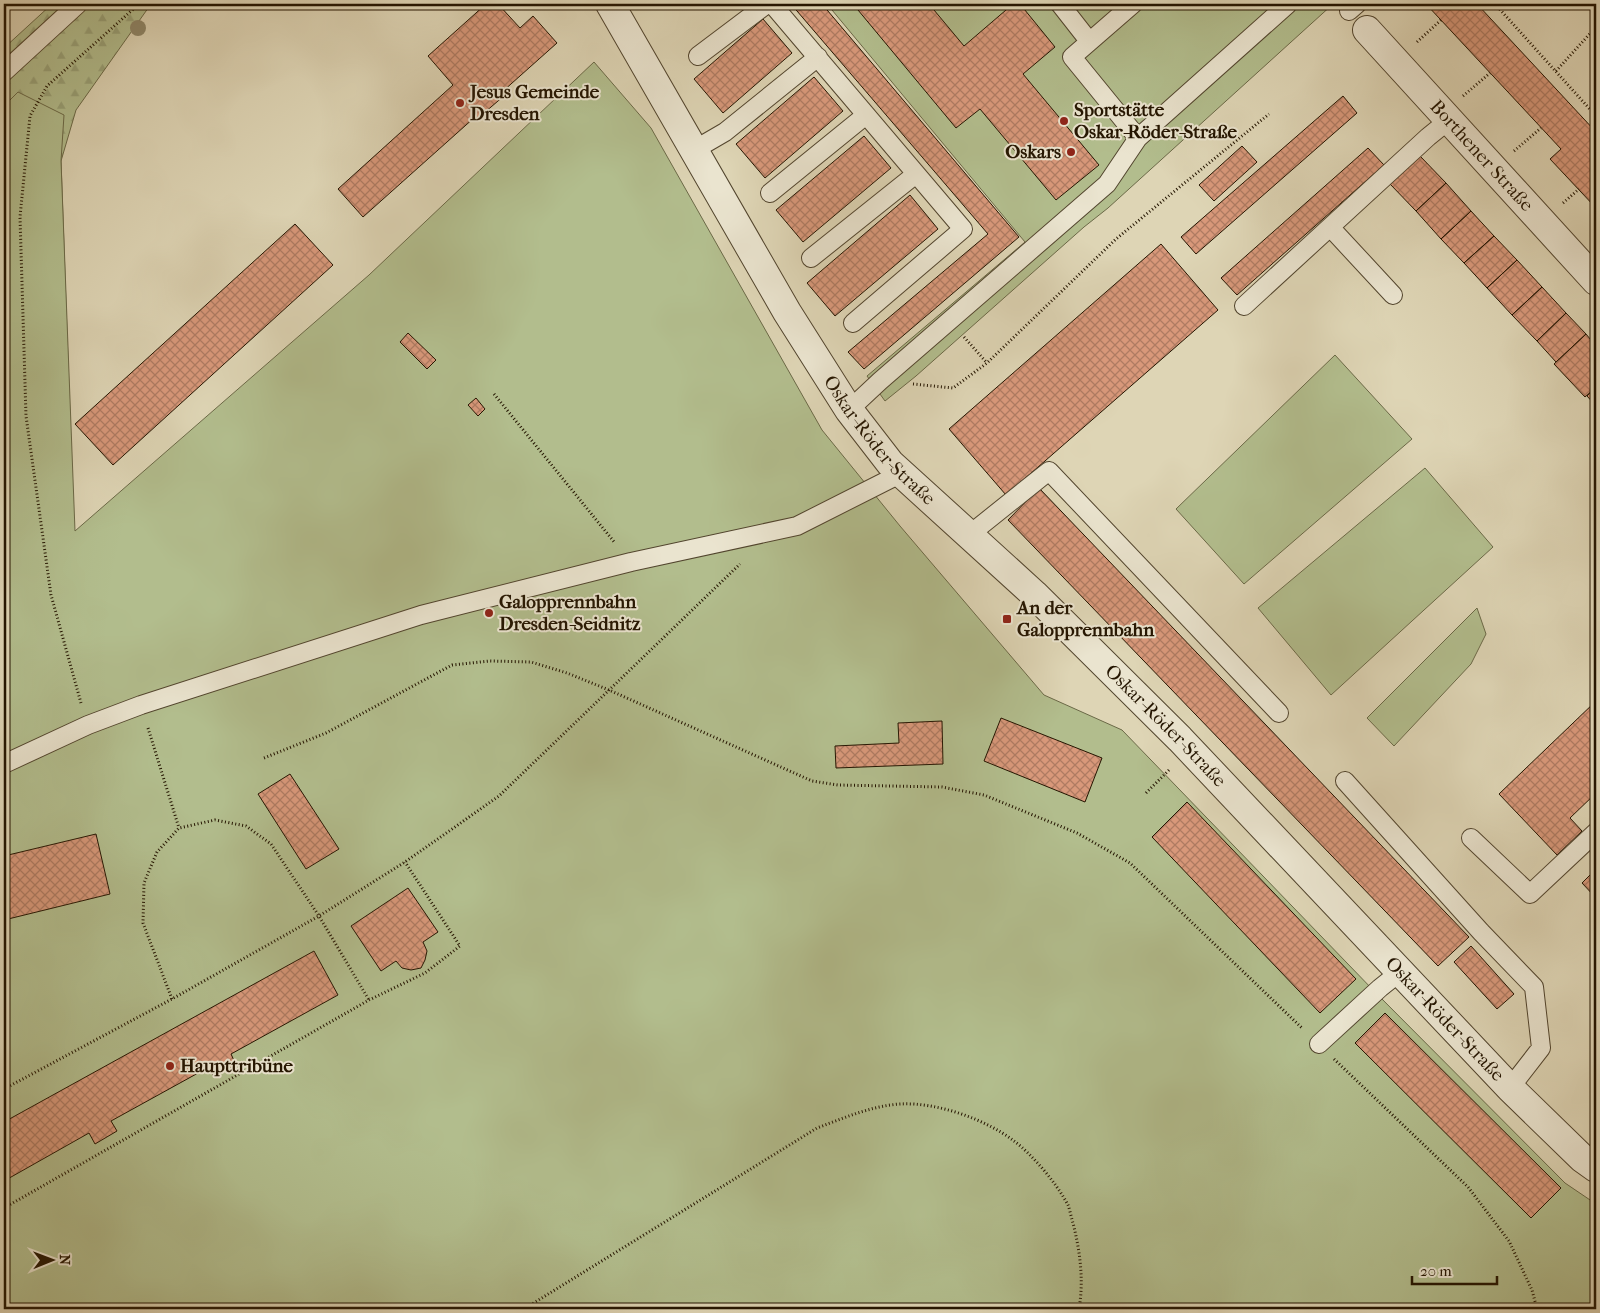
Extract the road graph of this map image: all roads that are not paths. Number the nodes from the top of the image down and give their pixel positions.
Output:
1 (78, 4) edge
2 (610, 4) edge
3 (767, 4) edge
4 (772, 4) edge
5 (1060, 4) edge
6 (1133, 4) edge
7 (1288, 4) edge
8 (1358, 15) edge
9 (1088, 41) junction
10 (698, 56) dead end
11 (818, 58) junction
12 (4, 72) edge
13 (1453, 111) junction
14 (866, 115) junction
15 (1138, 138) junction
16 (694, 150) junction
17 (916, 174) junction
18 (770, 193) dead end
19 (1330, 227) junction
20 (811, 258) dead end
21 (1596, 281) edge
22 (1393, 295) dead end
23 (1244, 306) dead end
24 (853, 323) dead end
25 (849, 410) junction
26 (900, 474) junction
27 (969, 535) junction
28 (1279, 713) dead end
29 (4, 764) edge
30 (1345, 781) dead end
31 (1596, 832) edge
32 (1471, 838) dead end
33 (1400, 972) junction
34 (1319, 1044) road end
35 (1510, 1088) junction
36 (1596, 1168) edge

1 - 12 lane
2 - 16 street, Oskar-Röder-Straße
3 - 10 lane
4 - 11 lane
5 - 9 lane
6 - 9 lane
7 - 15 lane
8 - 13 street, Borthener Straße
9 - 15 lane
11 - 14 lane
11 - 16 lane
13 - 19 lane
13 - 21 street, Borthener Straße
14 - 17 lane
14 - 18 lane
15 - 25 lane
16 - 25 street, Oskar-Röder-Straße
17 - 20 lane
17 - 24 lane
19 - 22 lane
19 - 23 lane
25 - 26 street, Oskar-Röder-Straße
26 - 27 street, Oskar-Röder-Straße
26 - 29 lane
27 - 28 lane
27 - 33 street, Oskar-Röder-Straße
30 - 35 lane
31 - 32 lane
33 - 34 lane
33 - 35 street, Oskar-Röder-Straße
35 - 36 street, Oskar-Röder-Straße

